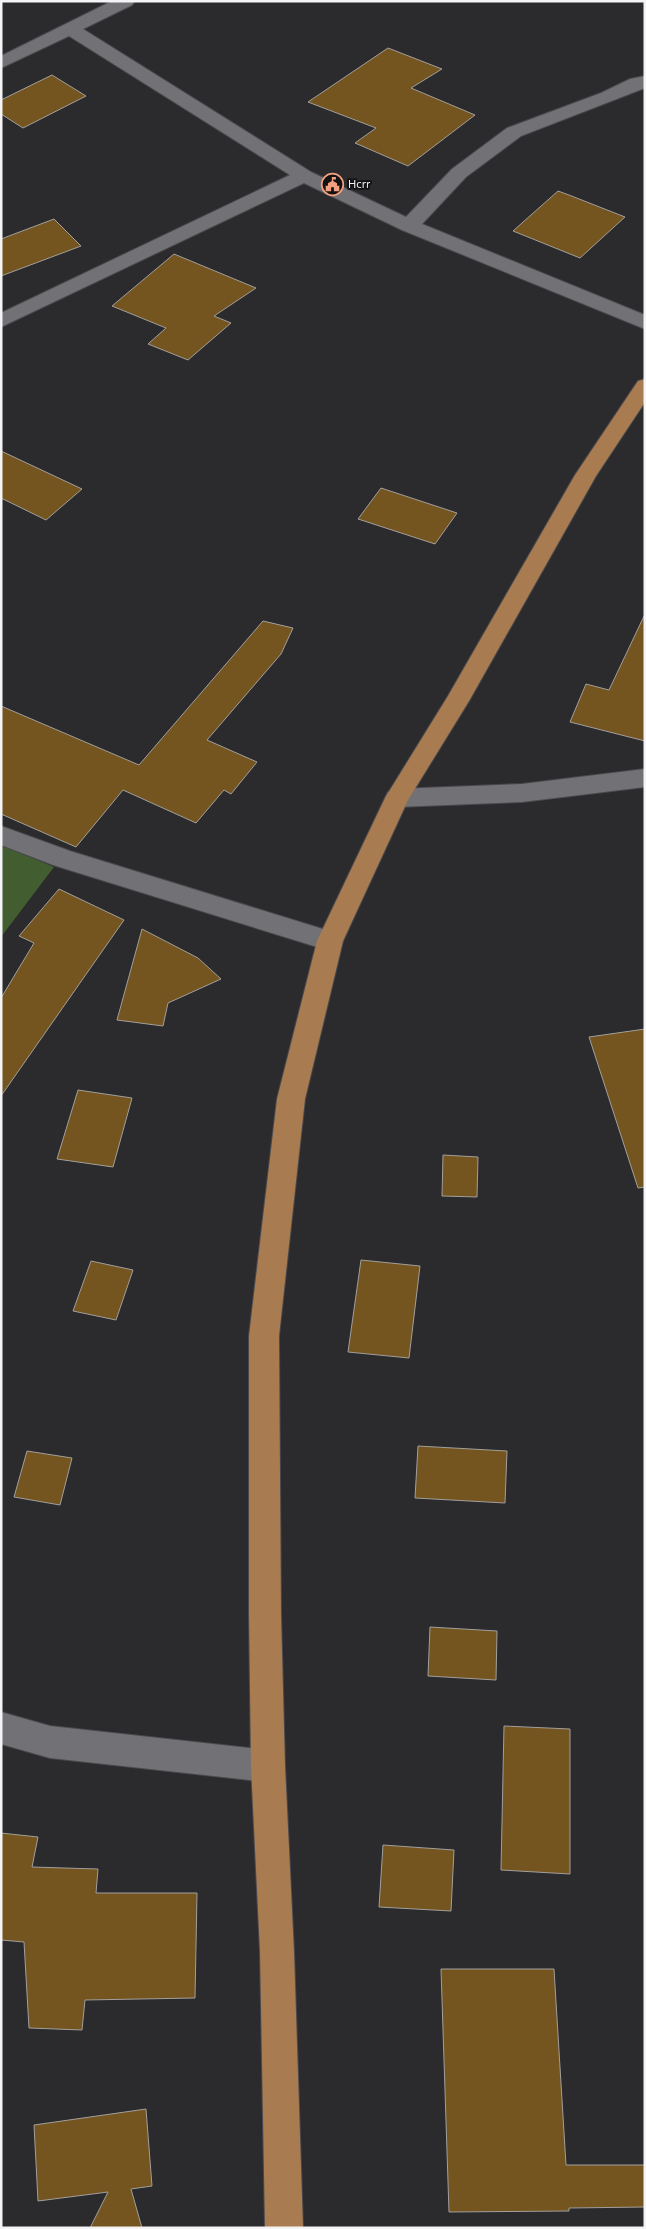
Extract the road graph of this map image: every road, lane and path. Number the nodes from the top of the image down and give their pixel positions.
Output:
1 (126, 1) edge
2 (70, 29) junction
3 (1, 63) edge
4 (645, 82) edge
5 (304, 176) junction
6 (409, 226) junction
7 (1, 321) edge
8 (645, 323) edge
9 (645, 386) edge
10 (645, 778) edge
11 (397, 798) junction
12 (1, 835) edge
13 (330, 941) junction
14 (1, 1728) edge
15 (268, 1766) junction
16 (284, 2228) edge

1 - 2 street
2 - 3 street
2 - 5 street
4 - 6 street
5 - 6 street
5 - 7 street
6 - 8 street
9 - 11 main road
10 - 11 street
11 - 13 main road
12 - 13 street
13 - 15 main road
14 - 15 street
15 - 16 main road

